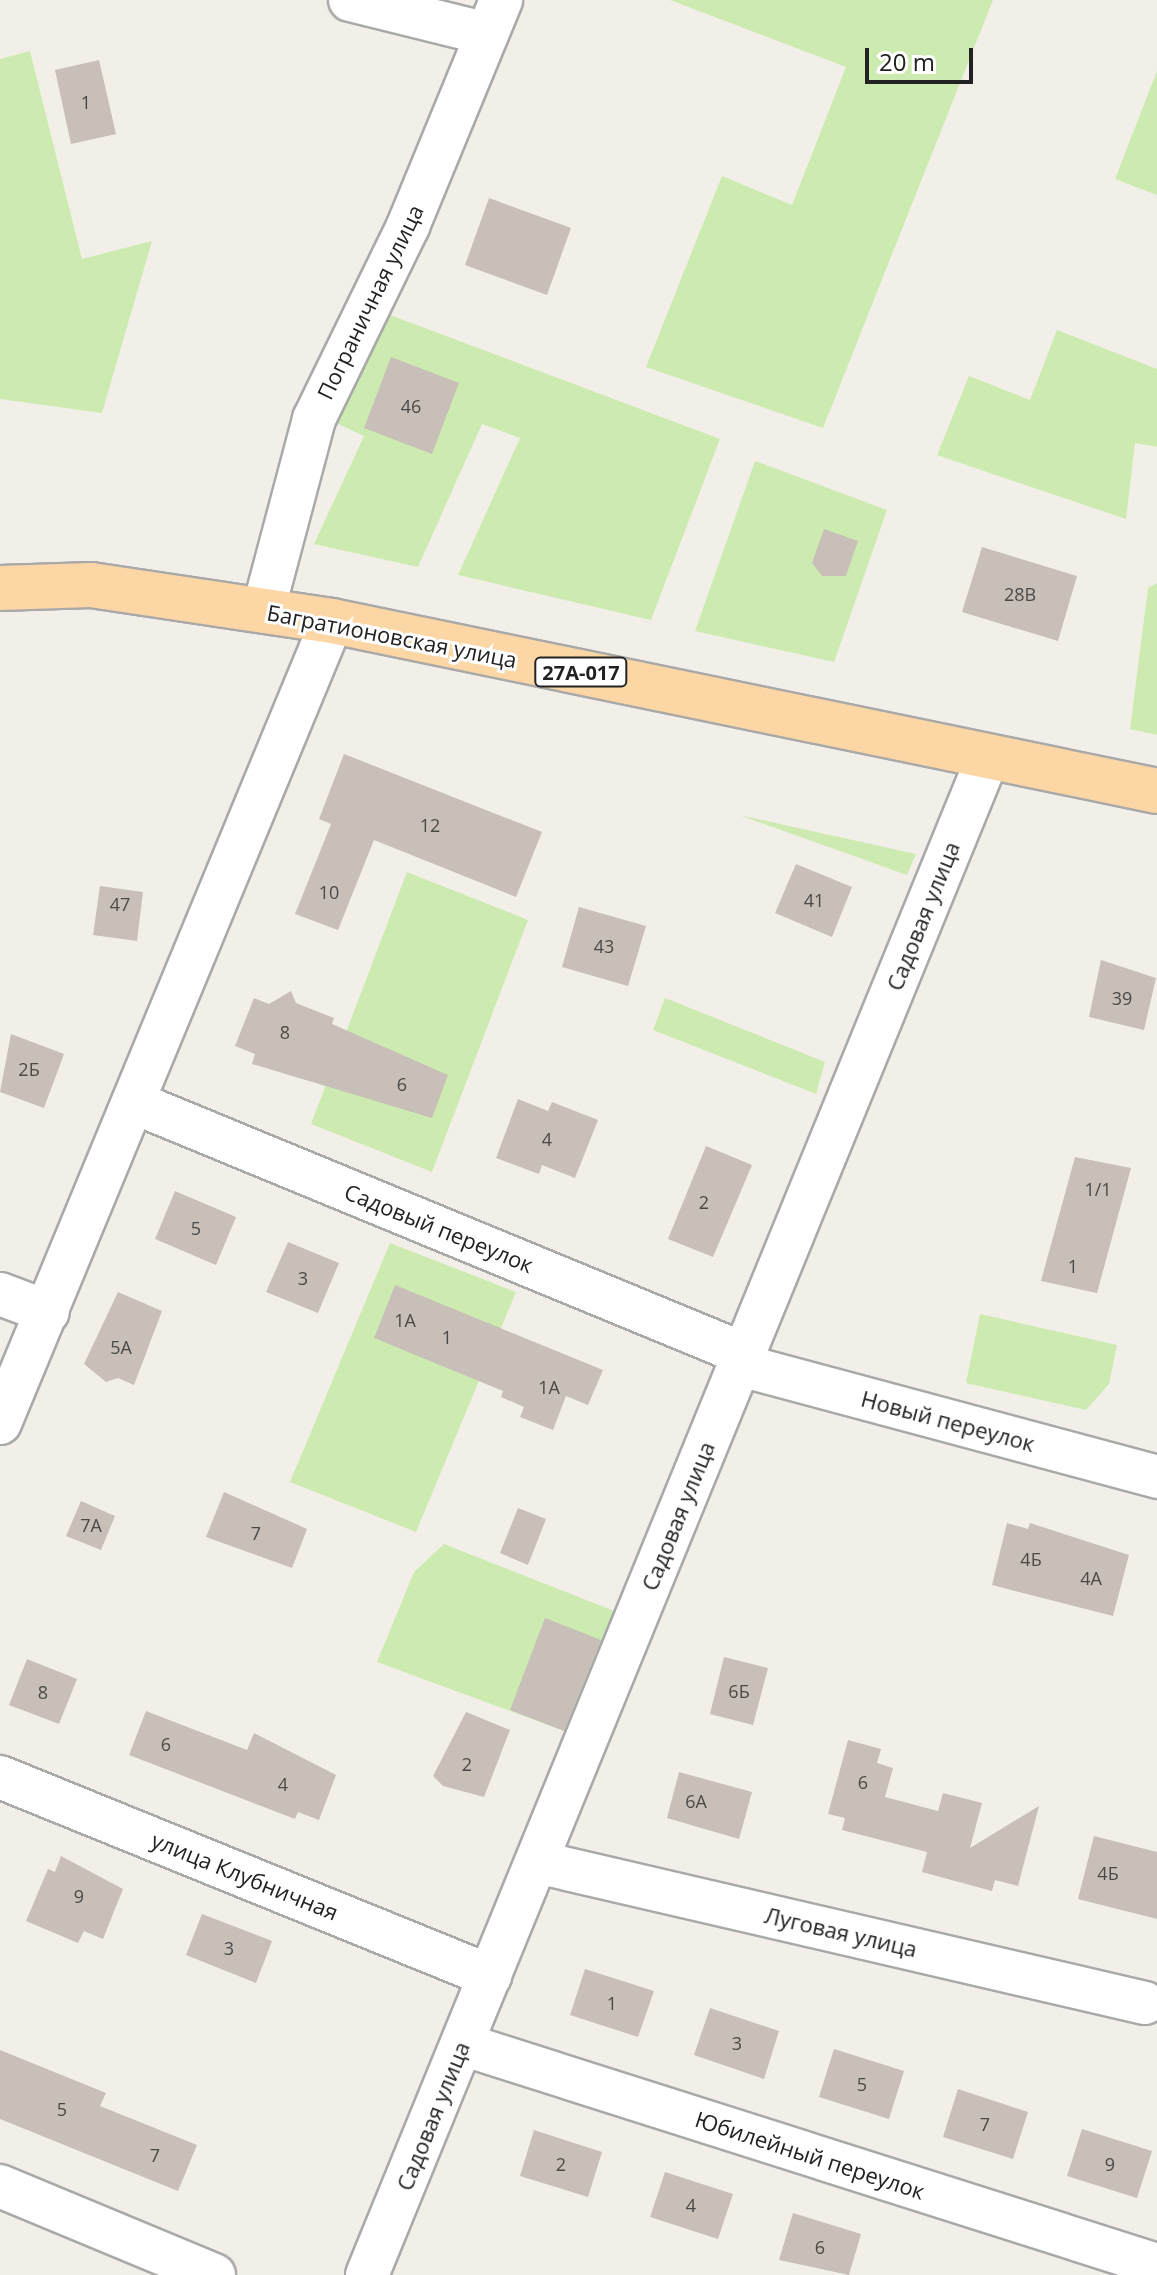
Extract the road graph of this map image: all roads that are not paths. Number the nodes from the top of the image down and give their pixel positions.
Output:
1 (350, 0) edge
2 (494, 17) edge
3 (0, 588) edge
4 (263, 611) junction
5 (332, 621) junction
6 (988, 757) junction
7 (1157, 791) edge
8 (133, 1102) junction
9 (0, 1294) edge
10 (48, 1312) junction
11 (742, 1360) junction
12 (0, 1423) edge
13 (1157, 1477) edge
14 (0, 1777) edge
15 (537, 1862) junction
16 (490, 1976) junction
17 (1145, 2003) dead end
18 (462, 2044) junction
19 (0, 2186) edge
20 (1157, 2265) edge
21 (214, 2275) edge
22 (367, 2275) edge

1 - 2 street
2 - 4 street, Пограничная улица
3 - 4 main road, Багратионовская улица / 27А-017
4 - 5 main road, Багратионовская улица / 27А-017
5 - 6 main road, Багратионовская улица / 27А-017
5 - 8 street
6 - 7 main road, Багратионовская улица / 27А-017
6 - 11 street, Садовая улица
8 - 10 street
8 - 11 street, Садовый переулок
9 - 10 street
10 - 12 street
11 - 13 street, Новый переулок
11 - 15 street, Садовая улица
14 - 16 street, улица Клубничная
15 - 16 street, Садовая улица
15 - 17 street, Луговая улица
16 - 18 street, Садовая улица
18 - 20 street, Юбилейный переулок
18 - 22 street, Садовая улица
19 - 21 street

